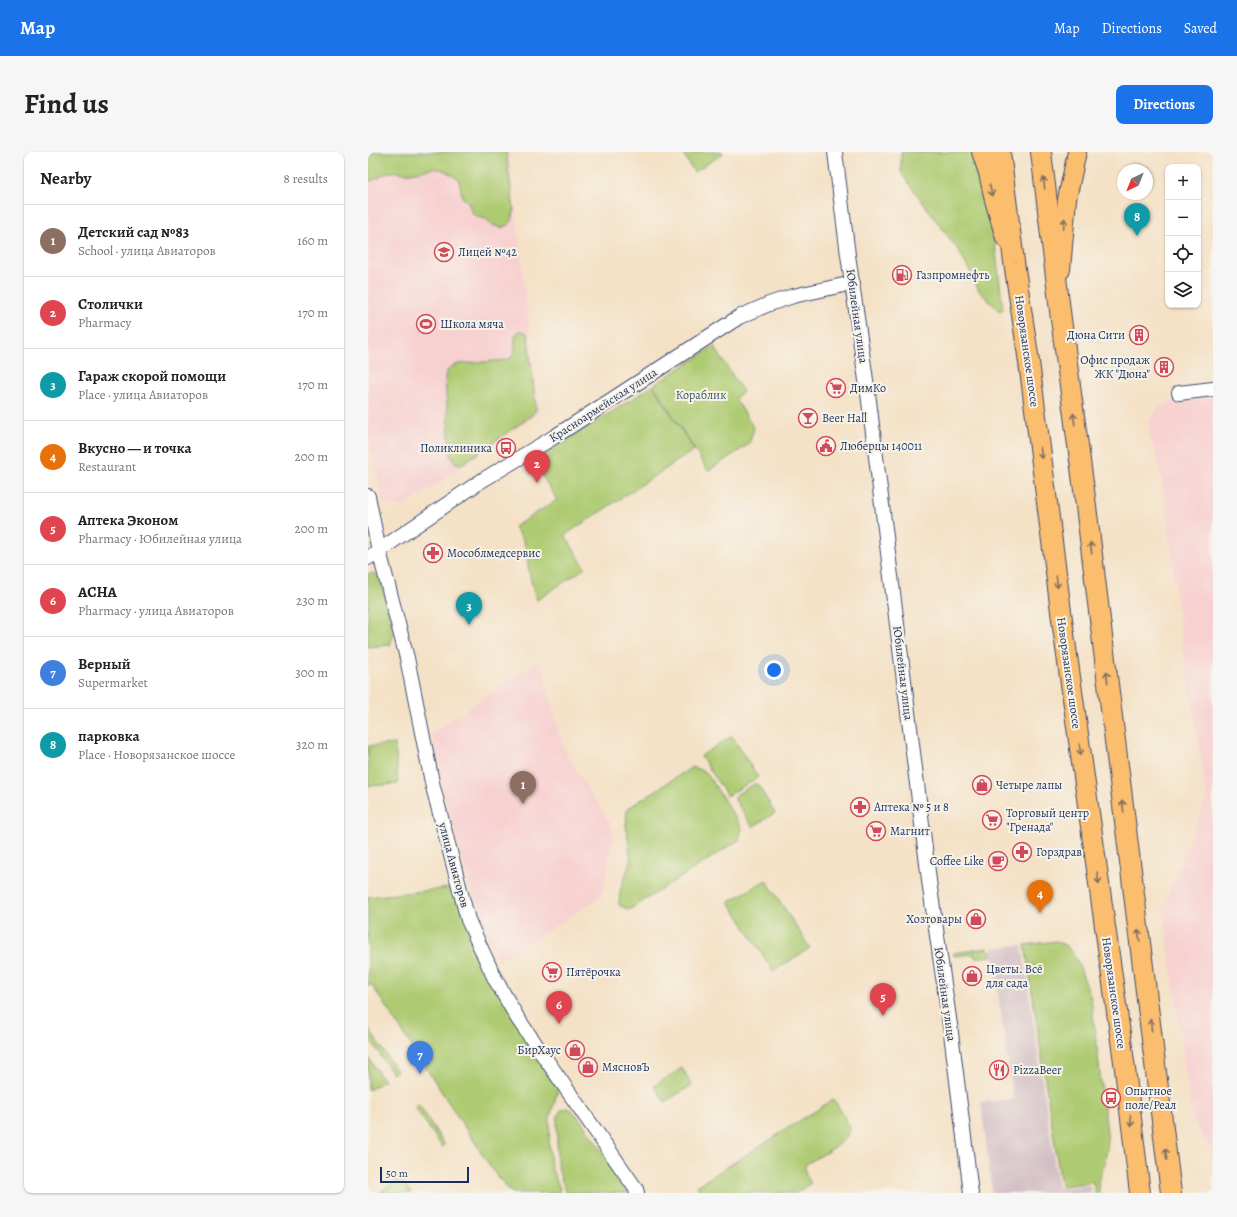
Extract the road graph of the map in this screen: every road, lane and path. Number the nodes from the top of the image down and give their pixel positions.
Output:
1 (835, 152) edge
2 (981, 152) edge
3 (1000, 152) edge
4 (1041, 152) edge
5 (1077, 152) edge
6 (1014, 262) junction
7 (853, 283) junction
8 (1061, 319) junction
9 (1213, 389) edge
10 (1178, 394) dead end
11 (368, 496) edge
12 (374, 555) edge
13 (637, 1193) edge
14 (971, 1193) edge
15 (1140, 1193) edge
16 (1171, 1193) edge

1 - 7 street, Юбилейная улица
2 -> 6 main road
3 - 6 highway, Новорязанское шоссе
8 -> 4 highway
8 -> 5 main road
6 -> 15 highway, Новорязанское шоссе
7 - 12 street, Красноармейская улица
7 - 14 street, Юбилейная улица
16 -> 8 highway
9 - 10 street
11 - 12 street, улица Авиаторов
12 - 13 street, улица Авиаторов

